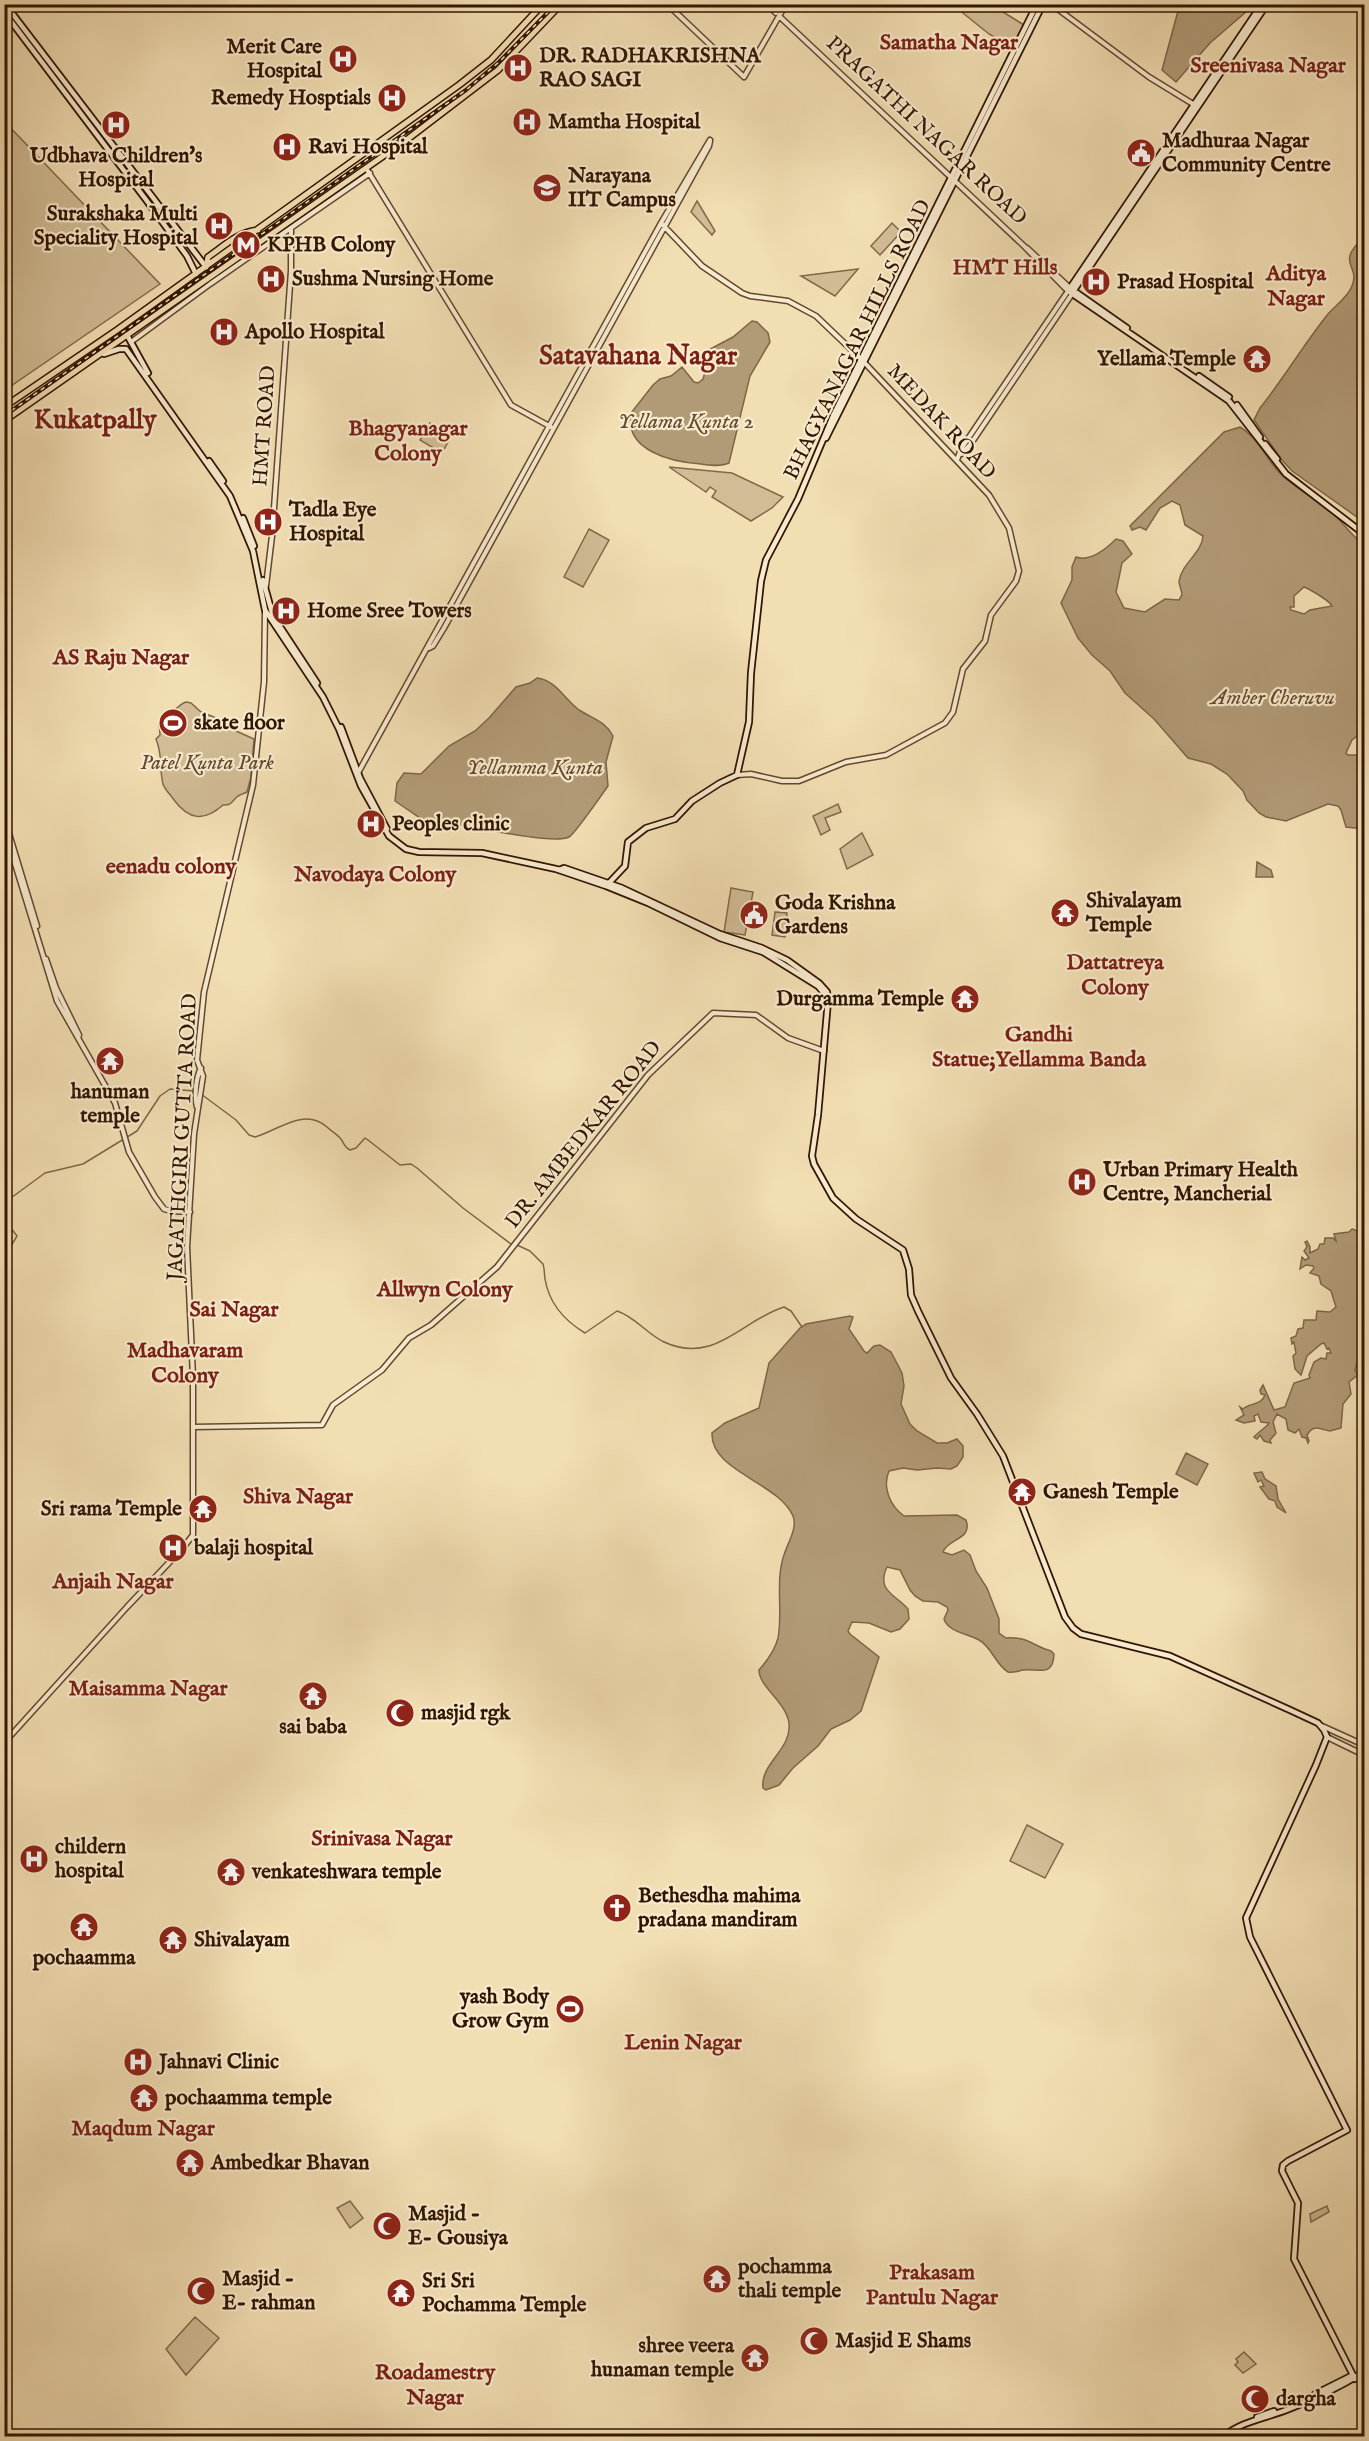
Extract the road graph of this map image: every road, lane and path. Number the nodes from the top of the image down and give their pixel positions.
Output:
1 (5, 4) edge
2 (543, 4) edge
3 (561, 4) edge
4 (668, 4) edge
5 (767, 4) edge
6 (781, 4) edge
7 (786, 4) edge
8 (1037, 4) edge
9 (1043, 4) edge
10 (1051, 4) edge
11 (1262, 4) edge
12 (1267, 4) edge
13 (4, 12) edge
14 (778, 14) junction
15 (1012, 61) junction
16 (459, 85) junction
17 (450, 92) junction
18 (468, 93) junction
19 (455, 103) junction
20 (1193, 104) junction
21 (368, 170) junction
22 (953, 180) junction
23 (663, 225) junction
24 (291, 228) junction
25 (258, 230) junction
26 (206, 262) junction
27 (196, 274) junction
28 (195, 287) junction
29 (204, 288) junction
30 (1071, 291) junction
31 (125, 336) junction
32 (131, 342) junction
33 (101, 355) junction
34 (863, 361) junction
35 (22, 395) junction
36 (29, 405) junction
37 (6, 406) edge
38 (14, 415) junction
39 (4, 421) edge
40 (552, 428) junction
41 (957, 460) junction
42 (1363, 531) edge
43 (266, 589) junction
44 (265, 610) junction
45 (350, 754) junction
46 (357, 774) junction
47 (737, 775) junction
48 (4, 817) edge
49 (5, 827) edge
50 (559, 870) junction
51 (609, 883) junction
52 (720, 936) junction
53 (822, 1051) junction
54 (190, 1212) junction
55 (193, 1427) junction
56 (1322, 1726) junction
57 (1326, 1737) junction
58 (4, 1743) edge
59 (1365, 1745) edge
60 (1365, 1755) edge
61 (1365, 2372) edge
62 (1355, 2376) junction
63 (1222, 2436) edge

1 - 26 main road
2 - 16 highway
3 - 18 highway
4 - 14 street
5 - 14 street, PRAGATHI NAGAR ROAD
6 - 14 street
7 - 14 street
8 - 15 main road, BHAGYANAGAR HILLS ROAD
9 - 15 main road, BHAGYANAGAR HILLS ROAD
10 - 20 street
11 - 20 main road
12 - 30 main road
13 - 27 main road
14 - 22 street, PRAGATHI NAGAR ROAD
15 - 22 main road, BHAGYANAGAR HILLS ROAD
16 - 17 highway
16 - 18 highway
17 - 19 highway
17 - 25 highway
18 - 19 highway
19 - 21 highway
20 - 30 main road
21 - 24 street
21 - 28 highway
21 - 40 street
22 - 30 street, PRAGATHI NAGAR ROAD
22 - 34 main road, BHAGYANAGAR HILLS ROAD
23 - 23 street
23 - 34 street, MEDAK ROAD
23 - 40 street
24 - 29 street
24 - 43 street, HMT ROAD
25 - 26 highway
25 - 26 highway
26 - 27 highway
27 - 35 highway
28 - 29 highway
28 - 31 highway
29 - 32 street
30 - 41 street
30 - 42 main road, PRAGATHI NAGAR ROAD
31 - 32 main road
31 - 33 highway
32 - 43 main road
33 - 36 highway
33 - 44 main road
34 - 41 street, MEDAK ROAD
34 - 47 main road, BHAGYANAGAR HILLS ROAD
35 - 36 highway
35 - 37 highway
36 - 38 highway
37 - 38 highway
38 - 39 highway
40 - 46 street
41 - 47 street, MEDAK ROAD
43 - 45 main road
44 - 45 main road
44 - 54 street, JAGATHGIRI GUTTA ROAD
45 - 46 main road
46 - 50 main road
47 - 51 main road
48 - 49 street
49 - 54 street
50 - 51 main road
50 - 52 main road
51 - 52 main road
52 - 53 main road
53 - 55 street, DR. AMBEDKAR ROAD
53 - 56 main road
54 - 55 street, JAGATHGIRI GUTTA ROAD
55 - 58 street, JAGATHGIRI GUTTA ROAD
56 - 57 main road
56 - 59 street
57 - 60 street
57 - 62 main road
61 - 62 main road
62 - 63 main road

